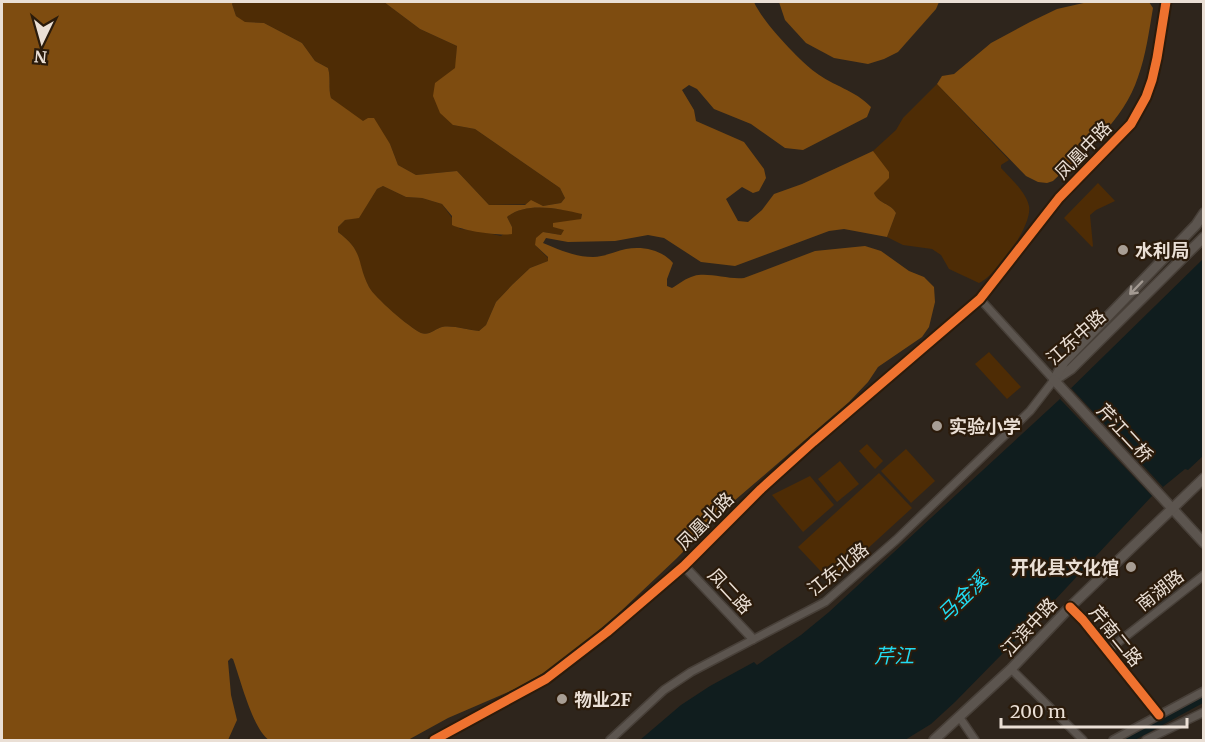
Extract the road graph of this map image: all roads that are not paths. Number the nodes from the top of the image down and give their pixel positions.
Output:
1 (1166, 2) edge
2 (1203, 213) edge
3 (1203, 237) edge
4 (980, 299) junction
5 (1054, 380) junction
6 (1203, 478) edge
7 (1172, 508) junction
8 (1203, 543) edge
9 (684, 566) junction
10 (1203, 575) edge
11 (1070, 607) junction
12 (753, 639) junction
13 (1107, 651) junction
14 (1011, 669) junction
15 (1203, 691) edge
16 (1203, 712) edge
17 (1159, 715) junction
18 (960, 718) junction
19 (434, 741) edge
20 (609, 741) edge
21 (934, 741) edge
22 (975, 741) edge
23 (1083, 741) edge
24 (1113, 741) edge
25 (1146, 741) edge

1 - 4 street, 凤凰中路
2 -> 5 main road, 江东中路
3 - 5 main road, 江东中路
4 - 5 street
4 - 9 street, 凤凰北路
5 - 7 main road, 芹江二桥
5 - 12 street, 江东北路
6 - 7 main road, 江滨中路
7 - 8 main road, 芹江二桥
7 - 11 main road, 江滨中路
9 - 12 street, 凤二路
9 - 19 street, 凤凰北路
10 - 13 street, 南湖路
11 - 13 street, 芹南二路
11 - 14 main road, 江滨中路
12 - 20 street, 江东北路
13 - 17 street, 芹南二路
14 - 18 main road, 江滨中路
14 - 23 street
15 - 17 street
16 - 25 street
17 - 24 street
18 - 21 main road, 江滨中路
18 - 22 street

